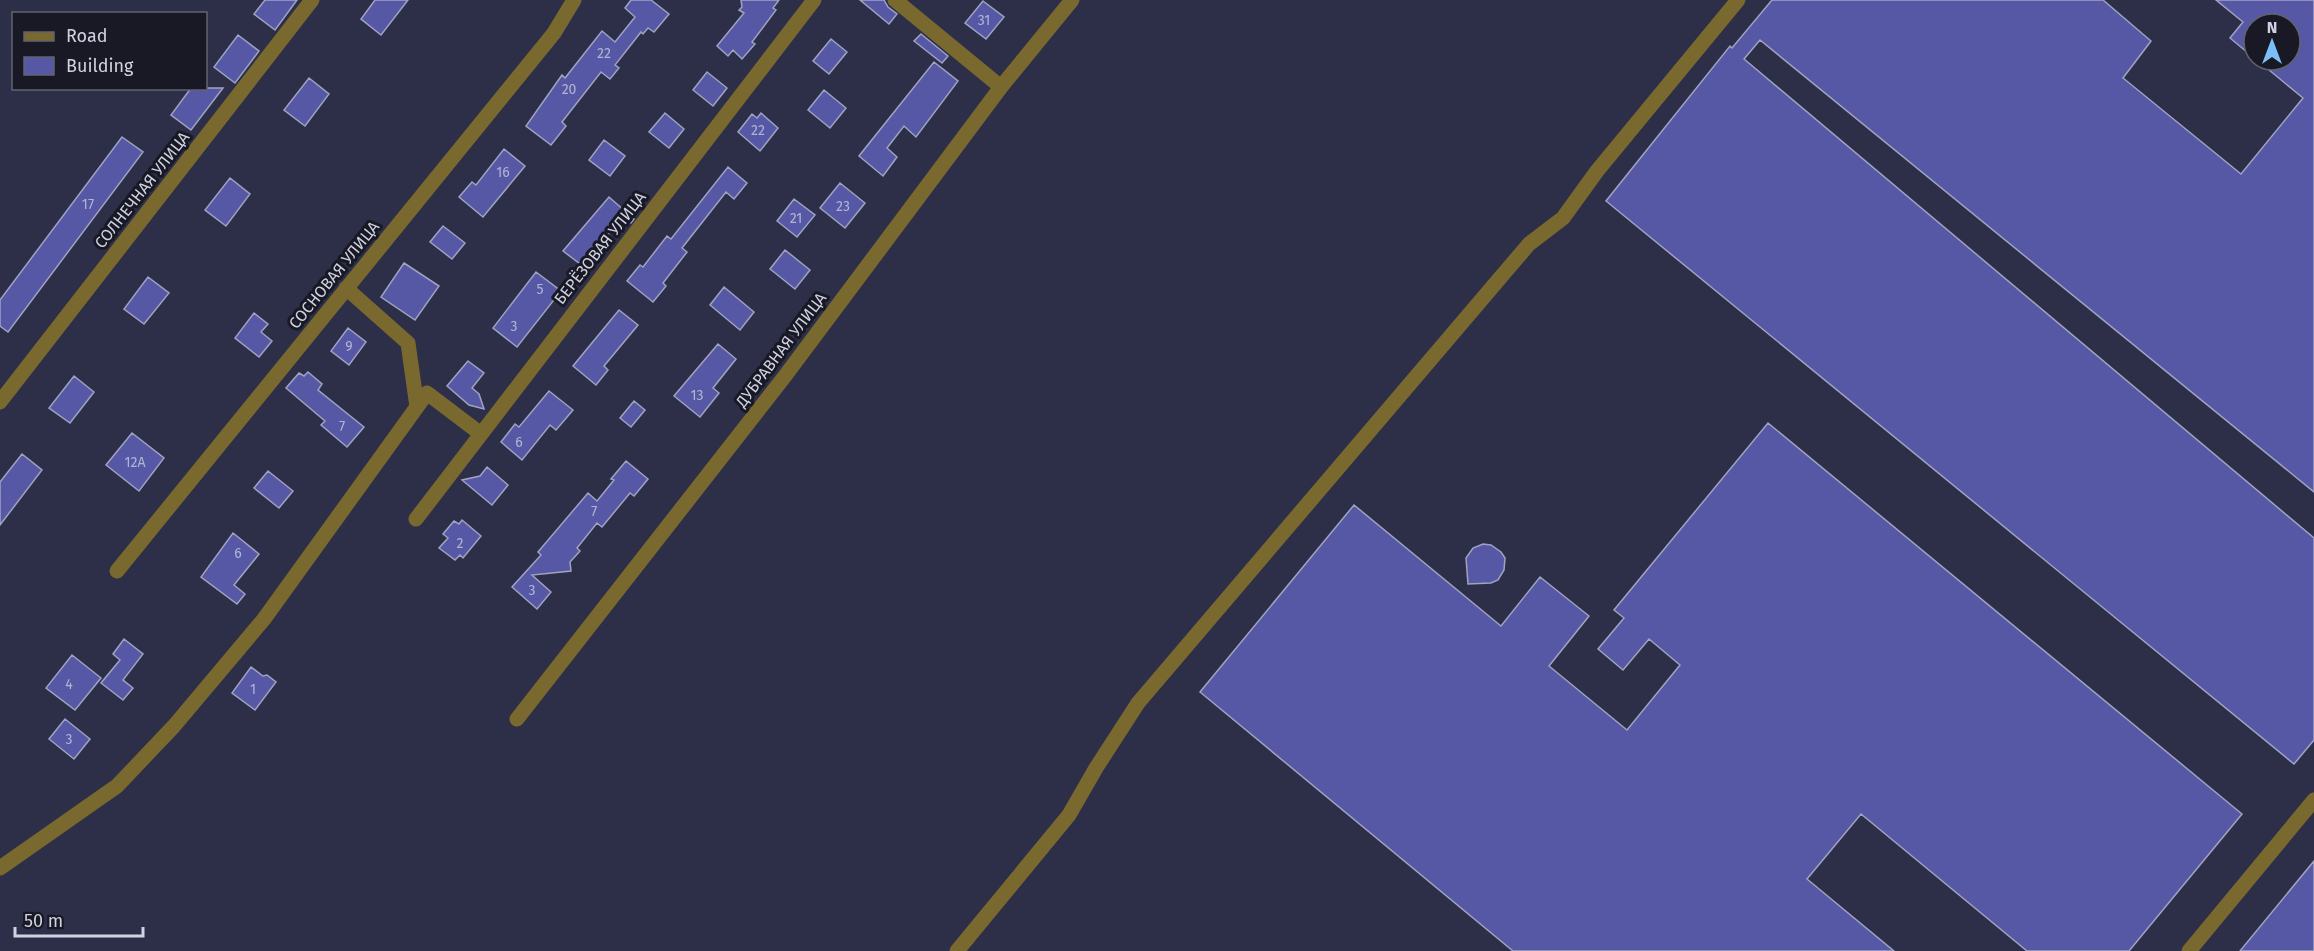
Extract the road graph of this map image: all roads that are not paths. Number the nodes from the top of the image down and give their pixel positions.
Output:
1 (312, 0) edge
2 (574, 0) edge
3 (814, 0) edge
4 (895, 0) edge
5 (1072, 0) edge
6 (1738, 0) edge
7 (1001, 87) junction
8 (346, 288) junction
9 (0, 402) edge
10 (417, 407) junction
11 (481, 434) junction
12 (416, 519) dead end
13 (117, 571) dead end
14 (517, 719) dead end
15 (2314, 800) edge
16 (0, 868) edge
17 (957, 951) edge
18 (2189, 951) edge

1 - 9 street, СОЛНЕЧНАЯ УЛИЦА
2 - 8 street, СОСНОВАЯ УЛИЦА
3 - 11 street, БЕРЁЗОВАЯ УЛИЦА
4 - 7 street
5 - 7 street, ДУБРАВНАЯ УЛИЦА
6 - 17 street
7 - 14 street, ДУБРАВНАЯ УЛИЦА
8 - 10 street
8 - 13 street, СОСНОВАЯ УЛИЦА
10 - 11 street
10 - 16 street
11 - 12 street, БЕРЁЗОВАЯ УЛИЦА
15 - 18 street

